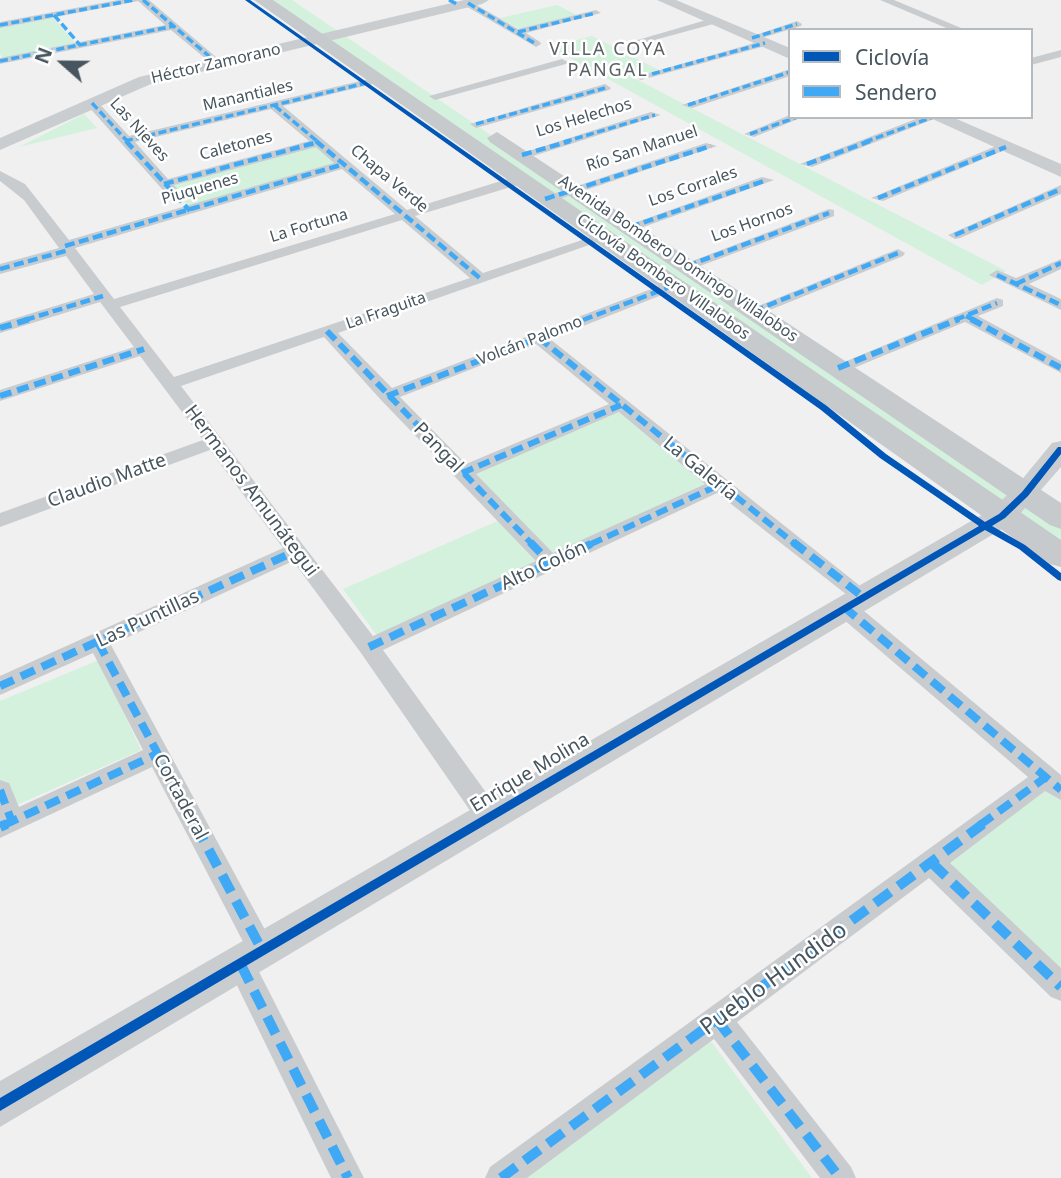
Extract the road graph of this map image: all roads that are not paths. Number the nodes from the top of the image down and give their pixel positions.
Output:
1 (134, 0) edge
2 (143, 0) edge
3 (262, 0) edge
4 (664, 0) edge
5 (885, 0) edge
6 (464, 2) edge
7 (596, 13) dead end
8 (54, 15) junction
9 (713, 21) junction
10 (797, 23) dead end
11 (0, 25) edge
12 (174, 26) junction
13 (956, 28) edge
14 (321, 30) junction
15 (344, 33) junction
16 (518, 33) junction
17 (758, 41) junction
18 (536, 44) dead end
19 (629, 44) dead end
20 (80, 45) junction
21 (367, 49) dead end
22 (1061, 52) edge
23 (788, 53) edge
24 (1034, 60) edge
25 (0, 61) edge
26 (218, 62) junction
27 (562, 62) dead end
28 (788, 73) edge
29 (641, 77) dead end
30 (377, 80) junction
31 (605, 88) dead end
32 (429, 92) joint
33 (92, 103) junction
34 (688, 105) dead end
35 (275, 106) junction
36 (655, 115) dead end
37 (791, 119) edge
38 (930, 119) edge
39 (940, 119) edge
40 (476, 124) junction
41 (750, 134) dead end
42 (125, 141) junction
43 (318, 142) junction
44 (0, 145) edge
45 (711, 146) dead end
46 (1006, 146) junction
47 (522, 155) junction
48 (344, 164) junction
49 (807, 164) dead end
50 (1058, 166) edge
51 (0, 175) edge
52 (519, 180) junction
53 (767, 180) dead end
54 (164, 184) junction
55 (1061, 189) edge
56 (574, 190) junction
57 (878, 198) dead end
58 (545, 199) junction
59 (190, 211) junction
60 (829, 213) dead end
61 (405, 215) junction
62 (629, 227) junction
63 (954, 235) dead end
64 (602, 237) junction
65 (67, 248) junction
66 (898, 254) dead end
67 (1061, 263) edge
68 (687, 266) junction
69 (0, 270) edge
70 (997, 275) dead end
71 (481, 279) junction
72 (1016, 284) junction
73 (672, 286) junction
74 (107, 300) junction
75 (997, 303) dead end
76 (1061, 305) edge
77 (754, 311) junction
78 (966, 316) junction
79 (0, 328) edge
80 (327, 331) junction
81 (539, 338) junction
82 (144, 349) junction
83 (838, 368) junction
84 (1061, 369) edge
85 (170, 384) junction
86 (0, 396) edge
87 (387, 396) junction
88 (621, 405) junction
89 (214, 442) junction
90 (1061, 449) edge
91 (462, 473) junction
92 (719, 485) junction
93 (1014, 505) junction
94 (1061, 518) edge
95 (0, 520) edge
96 (296, 551) junction
97 (1061, 556) edge
98 (550, 564) junction
99 (853, 602) junction
100 (98, 642) junction
101 (369, 647) junction
102 (0, 686) edge
103 (157, 754) junction
104 (1054, 784) edge
105 (0, 790) edge
106 (489, 817) junction
107 (6, 824) edge
108 (932, 863) junction
109 (252, 958) junction
110 (1061, 987) edge
111 (718, 1020) junction
112 (0, 1105) edge
113 (348, 1178) edge
114 (501, 1178) edge
115 (840, 1178) edge

1 - 8 street
2 - 12 street
3 - 14 main road, Avenida Bombero Domingo Villalobos
4 - 9 street
5 - 13 street
6 - 15 street
6 - 16 street
7 - 16 street
8 - 11 street
8 - 20 street
9 - 17 street
9 - 19 street
10 - 17 street
12 - 20 street
12 - 26 street
14 - 15 main road, Avenida Bombero Domingo Villalobos
14 - 26 street, Héctor Zamorano
14 - 30 main road, Avenida Bombero Domingo Villalobos
15 - 21 main road, Avenida Bombero Domingo Villalobos
16 - 18 street
17 - 23 street
17 - 29 street
20 - 25 street
22 - 24 street
26 - 33 street, Héctor Zamorano
27 - 32 street
28 - 34 street
30 - 35 street, Manantiales
30 - 52 main road, Avenida Bombero Domingo Villalobos
31 - 40 street
32 - 40 main road, Avenida Bombero Domingo Villalobos
33 - 42 street, Las Nieves
33 - 44 street, Héctor Zamorano
35 - 42 street, Manantiales
35 - 43 street, Chapa Verde
36 - 47 street, Los Helechos
37 - 41 street
38 - 49 street
39 - 46 street
40 - 47 main road, Avenida Bombero Domingo Villalobos
42 - 54 street, Las Nieves
43 - 48 street, Chapa Verde
43 - 54 street, Caletones
45 - 56 street, Río San Manuel
46 - 50 street
46 - 57 street
47 - 56 main road, Avenida Bombero Domingo Villalobos
48 - 59 street, Piuquenes
48 - 61 street, Chapa Verde
51 - 65 street, Hermanos Amunátegui
52 - 58 main road, Avenida Bombero Domingo Villalobos
52 - 61 street, La Fortuna
53 - 62 street, Los Corrales
54 - 59 street, Las Nieves
55 - 63 street
56 - 58 street, Río San Manuel
56 - 62 main road, Avenida Bombero Domingo Villalobos
58 - 64 main road, Avenida Bombero Domingo Villalobos
59 - 65 street, Piuquenes
60 - 68 street, Los Hornos
61 - 71 street, Chapa Verde
61 - 74 street, La Fortuna
62 - 68 main road, Avenida Bombero Domingo Villalobos
64 - 71 street, La Fraguita
64 - 73 main road, Avenida Bombero Domingo Villalobos
65 - 69 street, Piuquenes
65 - 74 street, Hermanos Amunátegui
66 - 77 street
67 - 72 street
68 - 77 main road, Avenida Bombero Domingo Villalobos
70 - 72 street
71 - 80 street, La Fraguita
72 - 76 street
73 - 81 street, Volcán Palomo
73 - 93 main road, Avenida Bombero Domingo Villalobos
74 - 79 street, La Fortuna
74 - 82 street, Hermanos Amunátegui
75 - 78 street
77 - 83 main road, Avenida Bombero Domingo Villalobos
78 - 83 street
78 - 84 street
80 - 85 street, La Fraguita
80 - 87 street, Pangal
81 - 87 street, Volcán Palomo
81 - 88 street, La Galería
82 - 85 street, Hermanos Amunátegui
82 - 86 street
83 - 93 main road, Avenida Bombero Domingo Villalobos
85 - 89 street, Hermanos Amunátegui
87 - 91 street, Pangal
88 - 91 street
88 - 92 street, La Galería
89 - 95 street, Claudio Matte
89 - 96 street, Hermanos Amunátegui
90 - 93 street, Enrique Molina
91 - 98 street, Pangal
92 - 98 street, Alto Colón
92 - 99 street, La Galería
93 - 94 main road, Avenida Bombero Domingo Villalobos
93 - 97 main road, Avenida Bombero Domingo Villalobos
93 - 99 street, Enrique Molina
96 - 100 street, Las Puntillas
96 - 101 street, Hermanos Amunátegui
98 - 101 street, Alto Colón
99 - 104 street, La Galería
99 - 106 street, Enrique Molina
100 - 102 street, Las Puntillas
100 - 103 street, Cortaderal
101 - 106 street, Hermanos Amunátegui
103 - 107 street
103 - 109 street, Cortaderal
104 - 108 street, Pueblo Hundido
105 - 107 street
106 - 109 street, Enrique Molina
108 - 110 street
108 - 111 street, Pueblo Hundido
109 - 112 street, Enrique Molina
109 - 113 street, Cortaderal
111 - 114 street, Pueblo Hundido
111 - 115 street

